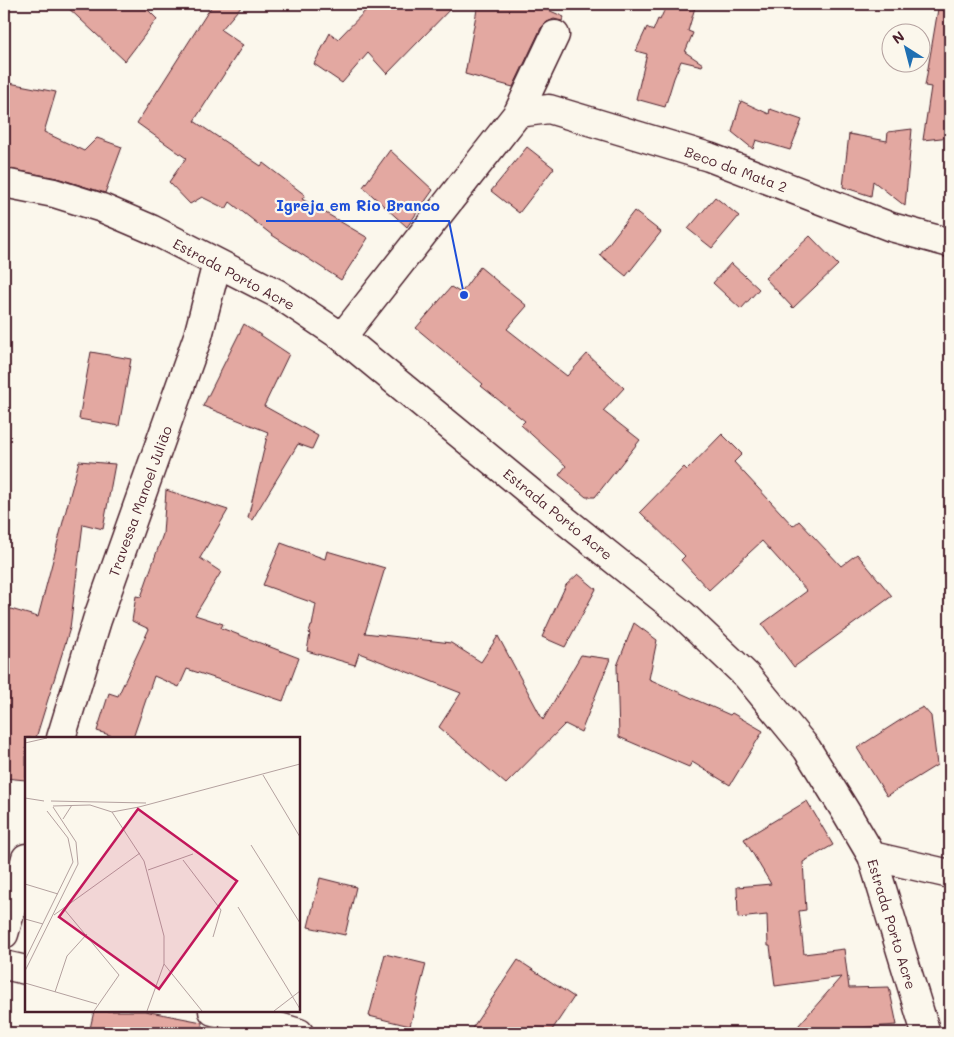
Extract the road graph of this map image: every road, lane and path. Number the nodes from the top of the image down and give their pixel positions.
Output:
1 (555, 35) dead end
2 (518, 113) junction
3 (4, 183) edge
4 (950, 244) edge
5 (217, 263) junction
6 (342, 337) junction
7 (60, 737) edge
8 (872, 856) junction
9 (25, 861) edge
10 (950, 874) edge
11 (4, 934) edge
12 (4, 965) edge
13 (25, 970) edge
14 (215, 1012) edge
15 (251, 1026) edge
16 (299, 1033) edge
17 (926, 1033) edge

1 - 2 street
2 - 4 street, Beco da Mata 2
2 - 6 street
3 - 5 street, Estrada Porto Acre
5 - 6 street, Estrada Porto Acre
5 - 7 street, Travessa Manoel Julião
6 - 8 street, Estrada Porto Acre
8 - 10 street
8 - 17 street, Estrada Porto Acre
9 - 11 street
12 - 13 street
14 - 15 street
15 - 16 street

